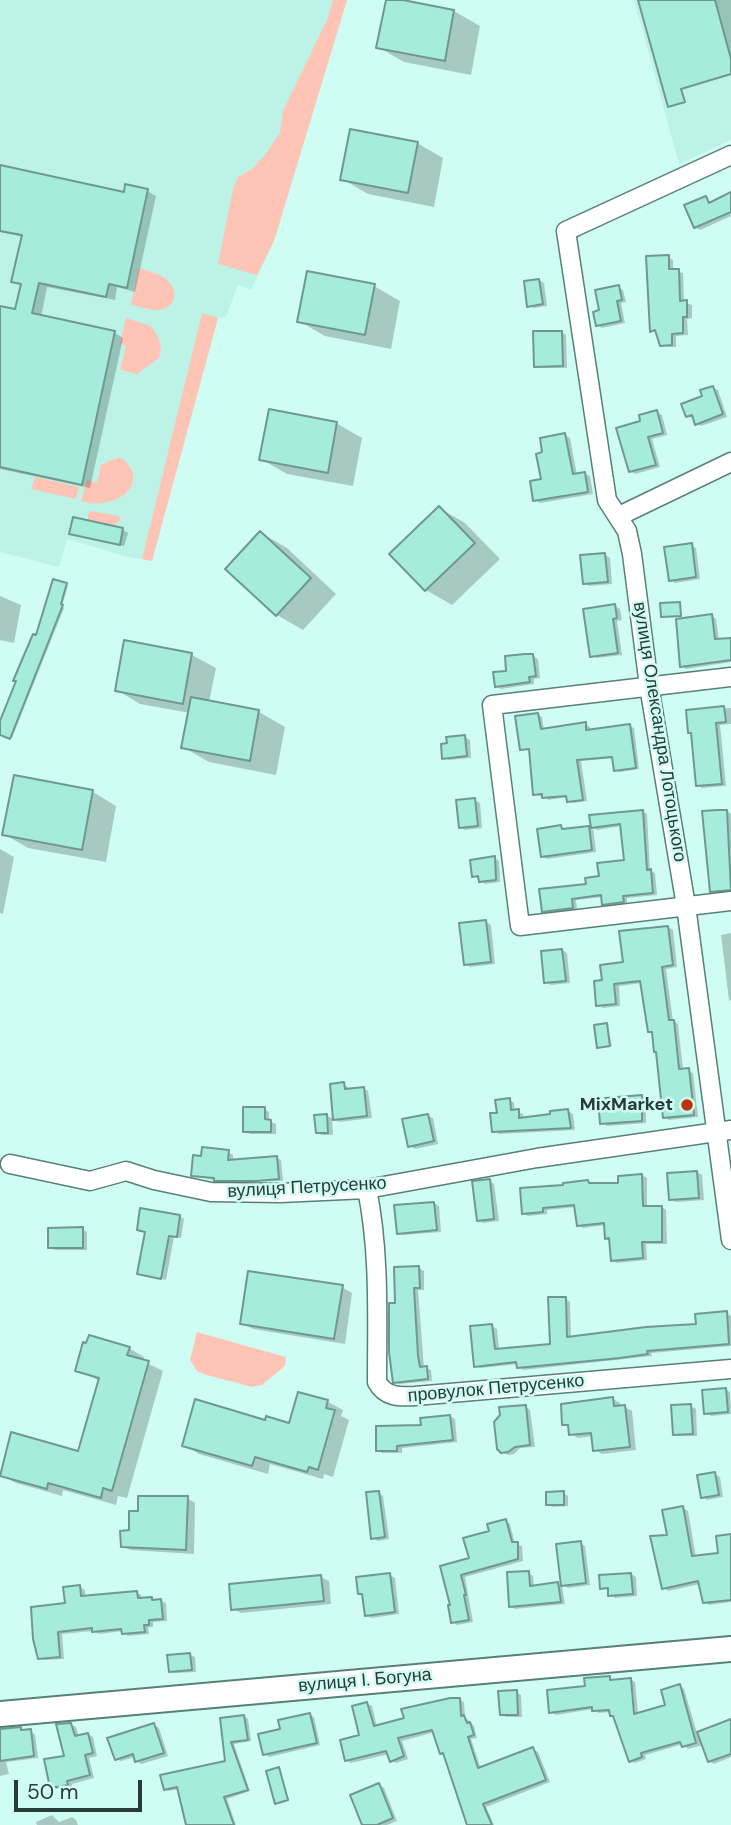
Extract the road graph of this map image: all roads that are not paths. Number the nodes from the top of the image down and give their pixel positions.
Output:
1 (731, 155) edge
2 (731, 462) edge
3 (619, 516) junction
4 (731, 677) edge
5 (649, 687) junction
6 (731, 901) edge
7 (686, 906) junction
8 (724, 1131) edge
9 (10, 1164) dead end
10 (367, 1189) junction
11 (731, 1240) edge
12 (731, 1368) edge
13 (731, 1649) edge
14 (0, 1714) edge

1 - 3 street, вулиця Олександра Лотоцького
2 - 3 street
3 - 5 street, вулиця Олександра Лотоцького
4 - 5 street
5 - 7 street, вулиця Олександра Лотоцького
5 - 7 street
6 - 7 street
7 - 8 street, вулиця Олександра Лотоцького
8 - 10 street, вулиця Петрусенко
8 - 11 street, вулиця Олександра Лотоцького
9 - 10 street, вулиця Петрусенко
10 - 12 street, провулок Петрусенко
13 - 14 street, вулиця І. Богуна

